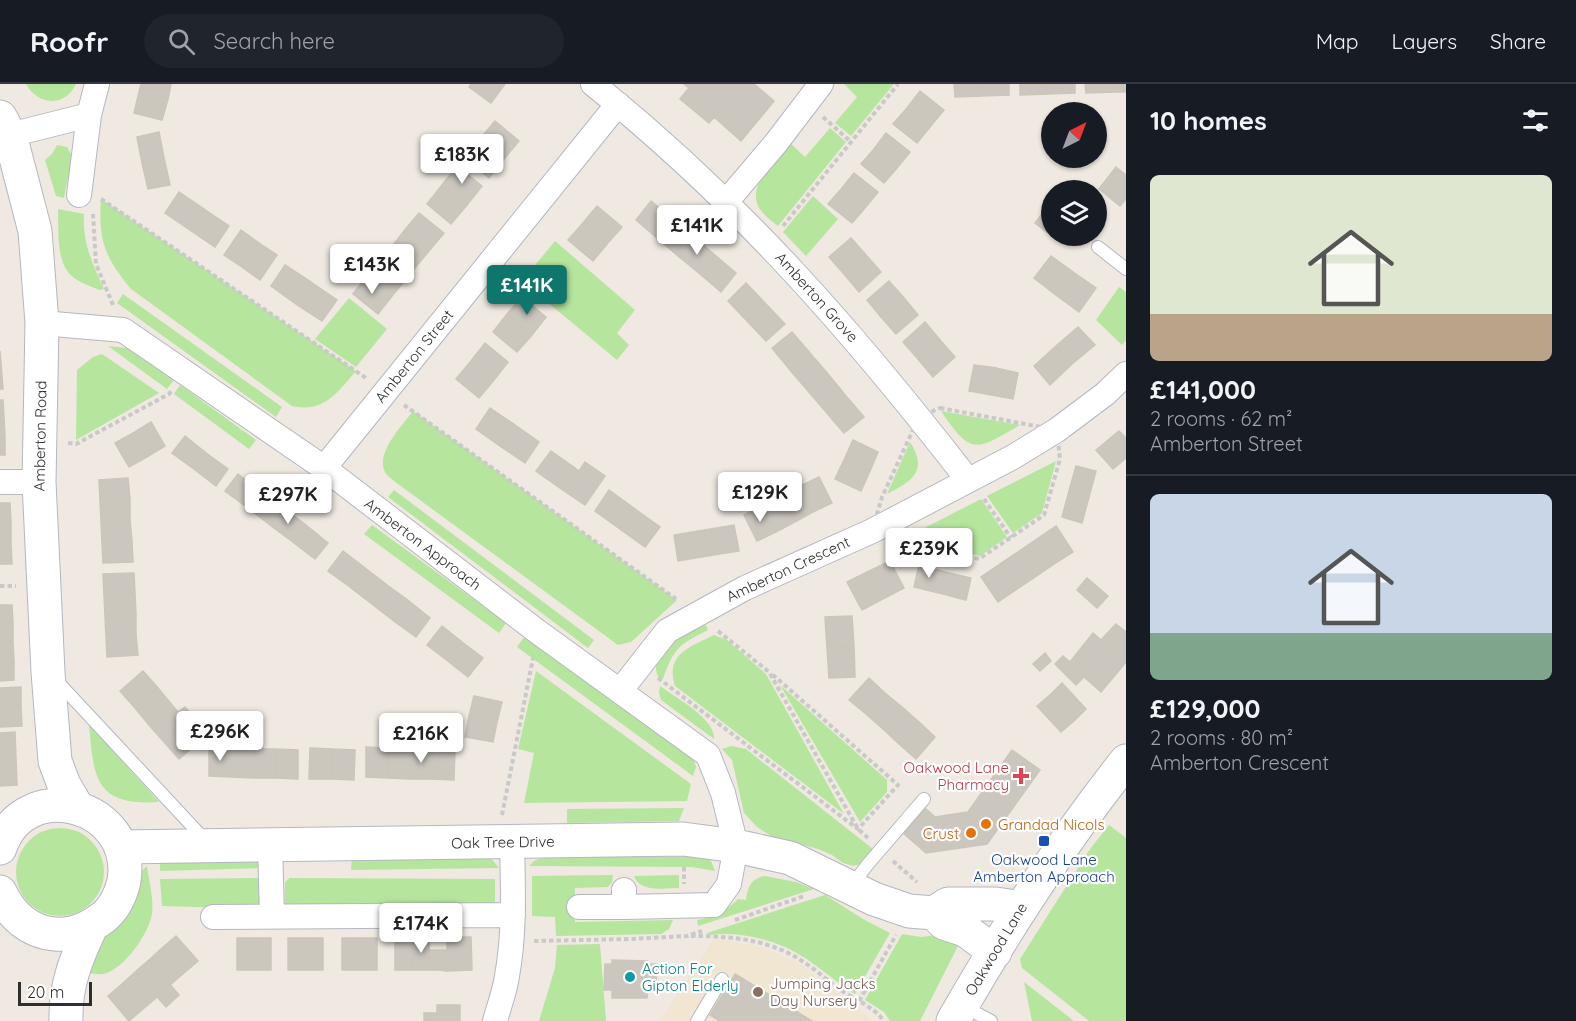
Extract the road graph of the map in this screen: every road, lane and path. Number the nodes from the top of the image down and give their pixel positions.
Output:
1 (97, 84) edge
2 (593, 84) edge
3 (898, 84) edge
4 (814, 93) edge
5 (618, 104) junction
6 (89, 115) junction
7 (5, 126) edge
8 (850, 141) junction
9 (84, 191) junction
10 (726, 202) junction
11 (768, 243) junction
12 (1098, 247) dead end
13 (1126, 269) edge
14 (42, 323) junction
15 (123, 330) junction
16 (187, 372) junction
17 (1126, 374) edge
18 (386, 392) junction
19 (919, 417) junction
20 (1057, 430) junction
21 (40, 443) junction
22 (324, 468) junction
23 (969, 479) junction
24 (0, 482) edge
25 (39, 482) junction
26 (872, 531) junction
27 (1011, 538) junction
28 (696, 614) junction
29 (538, 632) junction
30 (640, 665) junction
31 (48, 672) junction
32 (769, 672) junction
33 (620, 691) junction
34 (55, 761) junction
35 (1126, 761) edge
36 (924, 799) dead end
37 (77, 807) junction
38 (858, 829) junction
39 (9, 830) edge
40 (683, 839) junction
41 (504, 842) junction
42 (270, 844) junction
43 (210, 845) junction
44 (736, 846) junction
45 (121, 847) junction
46 (880, 850) junction
47 (846, 884) junction
48 (0, 892) edge
49 (684, 906) junction
50 (579, 907) dead end
51 (1021, 908) junction
52 (922, 912) junction
53 (513, 915) junction
54 (272, 916) junction
55 (213, 917) dead end
56 (731, 921) dead end
57 (18, 922) edge
58 (91, 927) junction
59 (709, 928) dead end
60 (687, 936) junction
61 (511, 941) junction
62 (995, 952) junction
63 (722, 979) dead end
64 (859, 1001) junction
65 (66, 1011) edge
66 (958, 1013) edge
67 (495, 1021) edge
68 (697, 1021) edge
69 (884, 1021) edge
70 (991, 1021) edge

1 - 6 street
2 - 5 street, Amberton Grove
3 - 8 path
4 - 8 path
4 - 10 street
5 - 10 street, Amberton Grove
5 - 18 street, Amberton Street
6 - 7 street
6 - 9 street
7 - 14 street, Amberton Road
8 - 11 path
9 - 15 path
9 - 18 path
10 - 11 street, Amberton Grove
11 - 19 street, Amberton Grove
12 - 13 lane
14 - 15 street, Amberton Approach
14 - 21 street, Amberton Road
15 - 16 street, Amberton Approach
16 - 21 path
16 - 22 street, Amberton Approach
17 - 20 street, Amberton Crescent
18 - 22 street, Amberton Street
18 - 28 path
19 - 20 path
19 - 23 street, Amberton Grove
19 - 26 path
20 - 23 street, Amberton Crescent
20 - 27 path
21 - 25 street, Amberton Road
22 - 29 street, Amberton Approach
23 - 26 street, Amberton Crescent
23 - 27 path
24 - 25 street
25 - 31 street, Amberton Road
26 - 27 path
26 - 28 street, Amberton Crescent
28 - 30 street, Amberton Crescent
28 - 32 path
29 - 33 street, Amberton Approach
29 - 41 path
30 - 33 street, Amberton Crescent
30 - 38 path
31 - 34 street, Amberton Road
31 - 43 lane
32 - 38 path
32 - 38 path
33 - 44 street, Amberton Approach
34 - 37 street, Amberton Road
34 - 39 street, Amberton Road
35 - 51 street, Oakwood Lane
36 - 46 lane
37 - 39 street
37 - 45 street
38 - 46 path
40 - 41 street, Oak Tree Drive
40 - 44 street, Oak Tree Drive
40 - 49 path
41 - 42 street, Oak Tree Drive
41 - 53 street
42 - 43 street, Oak Tree Drive
42 - 54 street
43 - 45 street, Oak Tree Drive
44 - 47 street, Oak Tree Drive
44 - 49 street
45 - 58 street
46 - 47 lane
46 - 52 path
47 - 52 street, Oak Tree Drive
47 - 56 path
48 - 57 street
49 - 50 street
49 - 60 path
51 - 52 street
51 - 62 street, Oakwood Lane
52 - 62 street, Oak Tree Drive
52 - 64 path
53 - 54 street
53 - 61 street
54 - 55 street
57 - 58 street
57 - 65 street
58 - 65 street
59 - 60 path
60 - 61 path
60 - 64 path
61 - 67 street
62 - 66 street, Oakwood Lane
63 - 68 lane
64 - 69 path
66 - 70 lane

